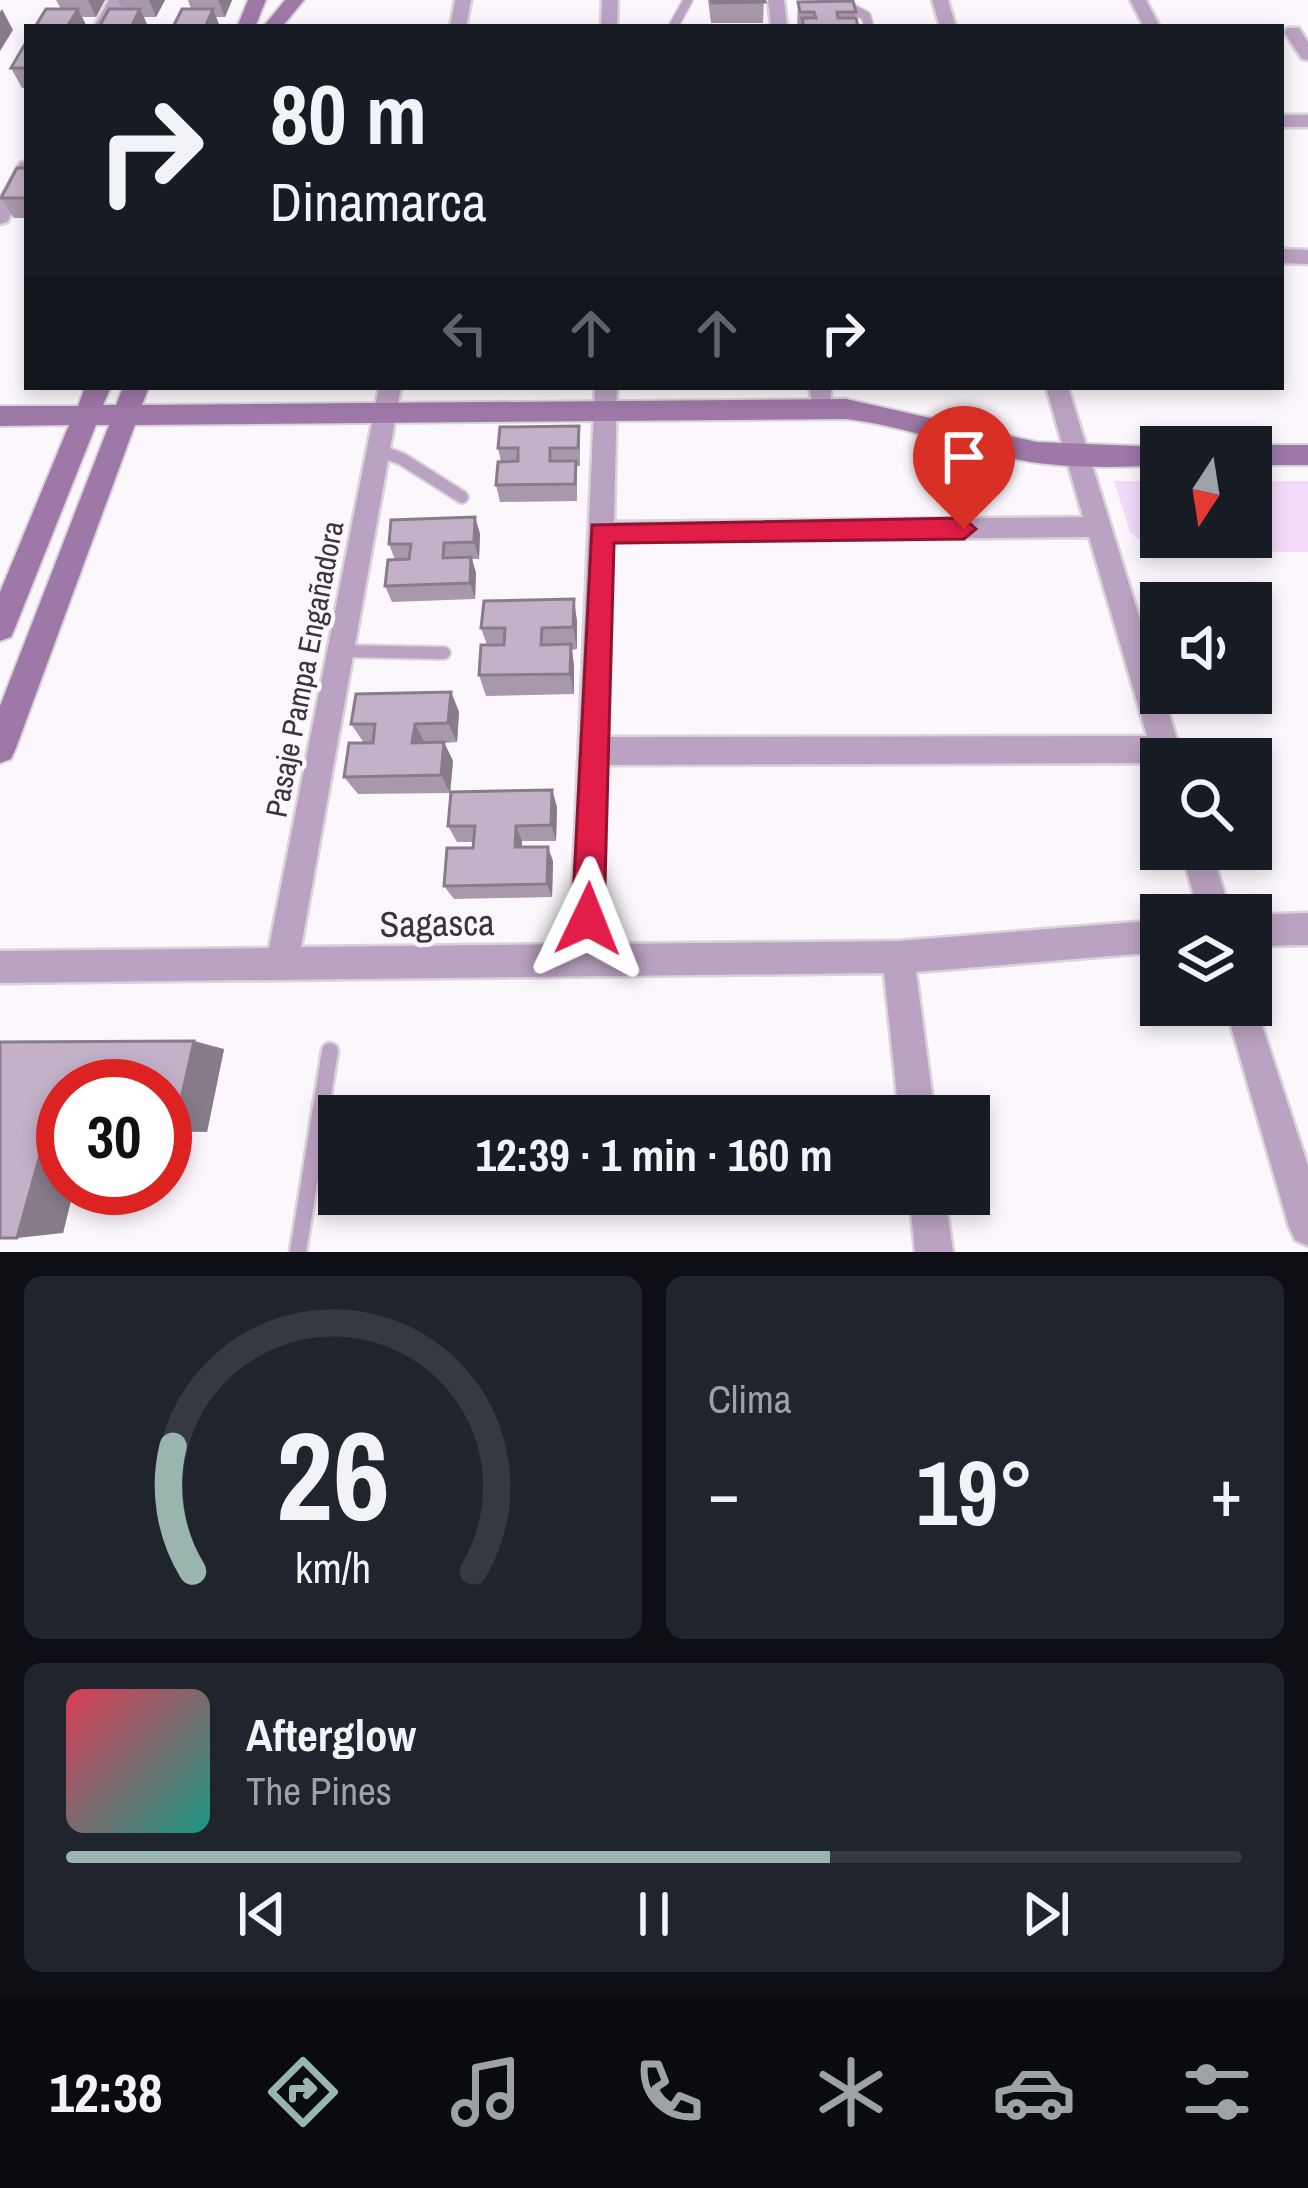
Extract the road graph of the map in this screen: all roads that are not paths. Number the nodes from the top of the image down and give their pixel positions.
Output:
1 (295, 0) edge
2 (836, 0) edge
3 (275, 24) edge
4 (867, 24) edge
5 (1294, 32) edge
6 (1308, 55) edge
7 (24, 173) edge
8 (0, 218) edge
9 (97, 390) edge
10 (135, 390) edge
11 (1059, 390) edge
12 (606, 398) edge
13 (821, 398) edge
14 (388, 400) edge
15 (0, 416) edge
16 (86, 416) junction
17 (125, 416) junction
18 (378, 451) junction
19 (1272, 455) edge
20 (1308, 455) edge
21 (1140, 456) edge
22 (1078, 457) junction
23 (462, 496) dead end
24 (1100, 527) junction
25 (601, 532) junction
26 (0, 628) edge
27 (341, 651) junction
28 (444, 653) dead end
29 (1162, 738) edge
30 (0, 748) edge
31 (593, 752) junction
32 (1140, 754) edge
33 (1308, 929) edge
34 (1272, 930) edge
35 (1140, 938) edge
36 (898, 957) junction
37 (586, 961) junction
38 (282, 964) junction
39 (0, 967) edge
40 (1248, 1026) edge
41 (330, 1052) dead end
42 (914, 1095) edge
43 (930, 1215) edge
44 (1308, 1227) edge
45 (298, 1252) edge
46 (934, 1252) edge

1 - 3 street
2 - 4 lane
5 - 6 street
7 - 8 street
9 - 16 street
10 - 17 street
11 - 22 street
12 - 13 street
12 - 14 street
12 - 25 street
13 - 22 street
14 - 17 street
14 - 18 street, Pasaje Pampa Engañadora
15 - 16 street
16 - 17 street
16 - 26 street
17 - 30 street
18 - 23 lane
18 - 27 street, Pasaje Pampa Engañadora
19 - 20 street
21 - 22 street
22 - 24 street
24 - 25 street
24 - 29 street
25 - 31 street
27 - 28 lane
27 - 38 street, Pasaje Pampa Engañadora
31 - 32 street
31 - 37 street
33 - 34 street
35 - 36 street, Sagasca
36 - 37 street, Sagasca
36 - 42 street
37 - 38 street, Sagasca
38 - 39 street, Sagasca
40 - 44 street
41 - 45 lane
43 - 46 street

